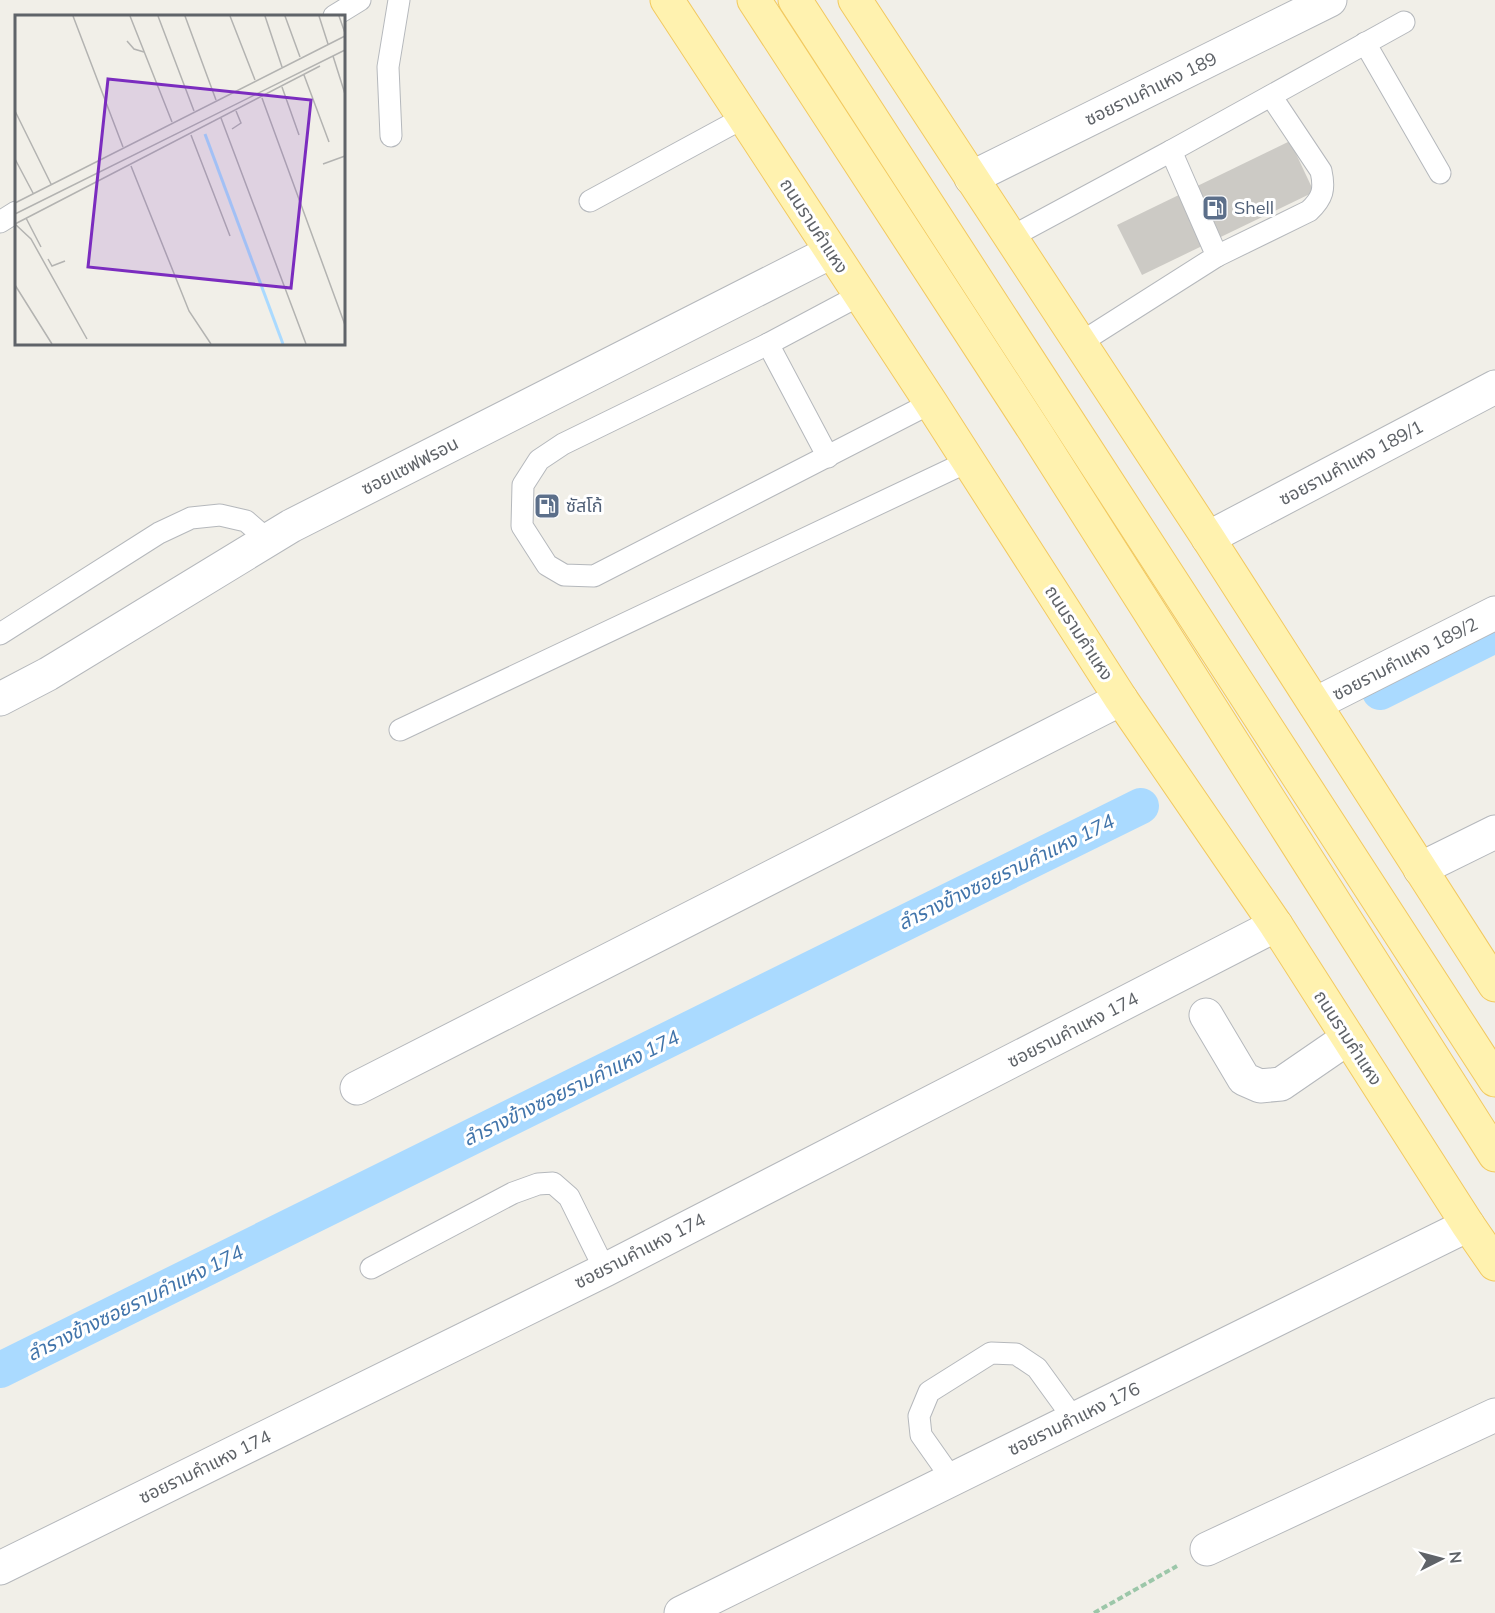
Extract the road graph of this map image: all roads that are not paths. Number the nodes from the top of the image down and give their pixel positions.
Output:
1 (360, 0) edge
2 (399, 0) edge
3 (667, 0) edge
4 (754, 0) edge
5 (795, 0) edge
6 (855, 0) edge
7 (1330, 0) edge
8 (336, 15) edge
9 (1404, 22) dead end
10 (1365, 43) junction
11 (1271, 96) junction
12 (743, 118) junction
13 (391, 136) dead end
14 (1171, 151) junction
15 (1440, 173) dead end
16 (971, 178) junction
17 (590, 201) dead end
18 (15, 213) edge
19 (0, 222) edge
20 (1011, 237) junction
21 (831, 252) junction
22 (1217, 256) junction
23 (860, 295) junction
24 (1080, 343) junction
25 (768, 344) junction
26 (1495, 387) edge
27 (931, 403) junction
28 (828, 457) junction
29 (969, 461) junction
30 (1208, 538) junction
31 (269, 541) junction
32 (1495, 613) edge
33 (0, 634) edge
34 (0, 699) edge
35 (1121, 699) junction
36 (1315, 704) junction
37 (400, 730) dead end
38 (1495, 832) edge
39 (1420, 869) junction
40 (1276, 925) junction
41 (1495, 985) edge
42 (1206, 1015) dead end
43 (1348, 1038) junction
44 (1495, 1080) edge
45 (357, 1088) dead end
46 (1495, 1155) edge
47 (1468, 1225) junction
48 (1495, 1263) edge
49 (371, 1268) dead end
50 (605, 1270) junction
51 (1495, 1415) edge
52 (1074, 1419) junction
53 (952, 1479) junction
54 (1207, 1549) road end
55 (0, 1568) edge
56 (681, 1613) edge

1 - 8 lane
2 - 13 lane
3 - 12 main road, ถนนรามคำแหง
4 - 46 main road
5 - 44 main road
6 - 16 main road
7 - 16 street, ซอยรามคำแหง 189
9 - 10 lane
10 - 11 lane
10 - 15 lane
11 - 14 lane
11 - 22 lane
12 - 17 lane
12 - 21 main road, ถนนรามคำแหง
14 - 20 lane
14 - 22 lane
16 - 20 main road
18 - 19 lane
20 - 24 main road
21 - 23 main road, ถนนรามคำแหง
21 - 31 street, ซอยแซฟฟรอน
22 - 24 lane
23 - 25 lane
23 - 27 main road, ถนนรามคำแหง
24 - 30 main road
25 - 28 lane
25 - 28 lane
26 - 30 street, ซอยรามคำแหง 189/1
27 - 28 lane
27 - 29 main road, ถนนรามคำแหง
29 - 35 main road, ถนนรามคำแหง
29 - 37 lane
30 - 36 main road
31 - 33 lane
31 - 34 street, ซอยแซฟฟรอน
32 - 36 street, ซอยรามคำแหง 189/2
35 - 40 main road, ถนนรามคำแหง
35 - 45 street
36 - 39 main road
38 - 39 street
39 - 41 main road
40 - 43 main road, ถนนรามคำแหง
40 - 50 street, ซอยรามคำแหง 174
42 - 43 street
43 - 47 main road, ถนนรามคำแหง
47 - 48 main road, ถนนรามคำแหง
47 - 52 street, ซอยรามคำแหง 176
49 - 50 lane
50 - 55 street, ซอยรามคำแหง 174
51 - 54 street
52 - 53 street, ซอยรามคำแหง 176
52 - 53 lane
53 - 56 street, ซอยรามคำแหง 176

